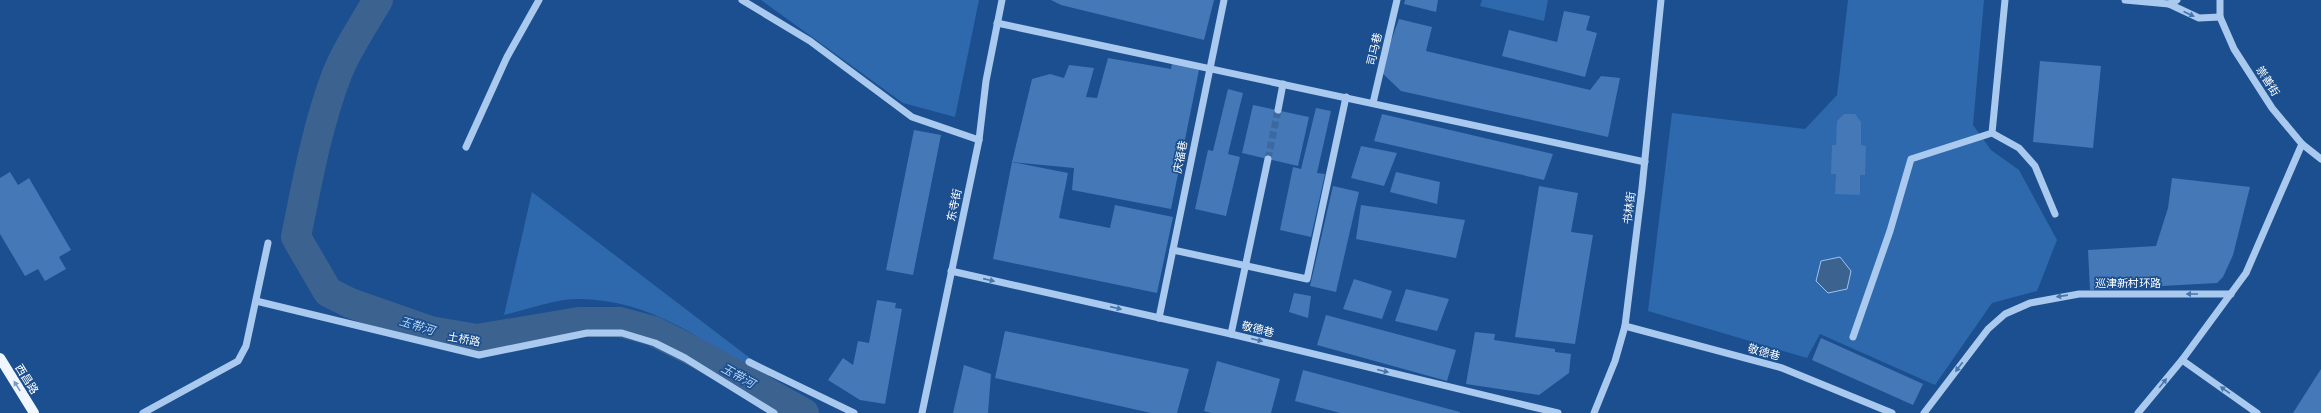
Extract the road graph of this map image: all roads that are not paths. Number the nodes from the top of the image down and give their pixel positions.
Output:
1 (539, 0) edge
2 (742, 0) edge
3 (1002, 0) edge
4 (1224, 0) edge
5 (1397, 0) edge
6 (1661, 0) edge
7 (2005, 0) edge
8 (2125, 0) edge
9 (2177, 0) edge
10 (2220, 0) edge
11 (2169, 4) junction
12 (2220, 17) junction
13 (997, 23) junction
14 (1209, 68) junction
15 (1283, 84) junction
16 (1346, 97) junction
17 (1373, 103) junction
18 (1278, 110) tunnel mouth
19 (1992, 133) junction
20 (979, 140) junction
21 (2302, 144) junction
22 (466, 147) dead end
23 (1268, 159) tunnel mouth
24 (2321, 159) edge
25 (1645, 162) junction
26 (2055, 214) dead end
27 (268, 243) dead end
28 (1173, 250) junction
29 (1245, 266) junction
30 (951, 271) junction
31 (2231, 294) junction
32 (256, 301) junction
33 (1159, 318) junction
34 (1625, 326) junction
35 (1231, 334) junction
36 (1853, 337) dead end
37 (0, 358) edge
38 (2182, 360) junction
39 (749, 362) dead end
40 (34, 413) edge
41 (143, 413) edge
42 (774, 413) edge
43 (854, 413) edge
44 (922, 413) edge
45 (1558, 413) edge
46 (1594, 413) edge
47 (1892, 413) edge
48 (1924, 413) edge
49 (2138, 413) edge
50 (2257, 413) edge

1 - 22 street
2 - 20 street
3 - 13 street, 东寺街
4 - 14 street, 庆福巷
5 - 17 street, 司马巷
6 - 25 street, 书林街
7 - 19 street
8 - 11 street
9 - 11 street
10 - 12 street, 崇善街
11 -> 12 street
12 - 21 street, 崇善街
13 - 14 street
13 - 20 street, 东寺街
14 - 15 street
14 - 28 street, 庆福巷
15 - 16 street
15 - 18 street
16 - 17 street
16 - 29 street
17 - 25 street
19 - 26 street
19 - 36 street
20 - 30 street, 东寺街
21 - 24 street, 崇善街
21 - 31 street
23 - 29 street
25 - 34 street, 书林街
27 - 32 street
28 - 29 street
28 - 33 street, 庆福巷
29 - 35 street
30 -> 33 street, 敬德巷
30 - 44 street, 东寺街
31 - 38 street
31 -> 48 street, 巡津新村环路
32 - 41 street
32 - 42 street, 土桥路
33 - 35 street, 敬德巷
34 - 46 street, 书林街
34 - 47 street, 敬德巷
35 -> 45 street, 敬德巷
40 -> 37 main road, 西昌路
49 -> 38 street
50 -> 38 street
39 - 43 street

